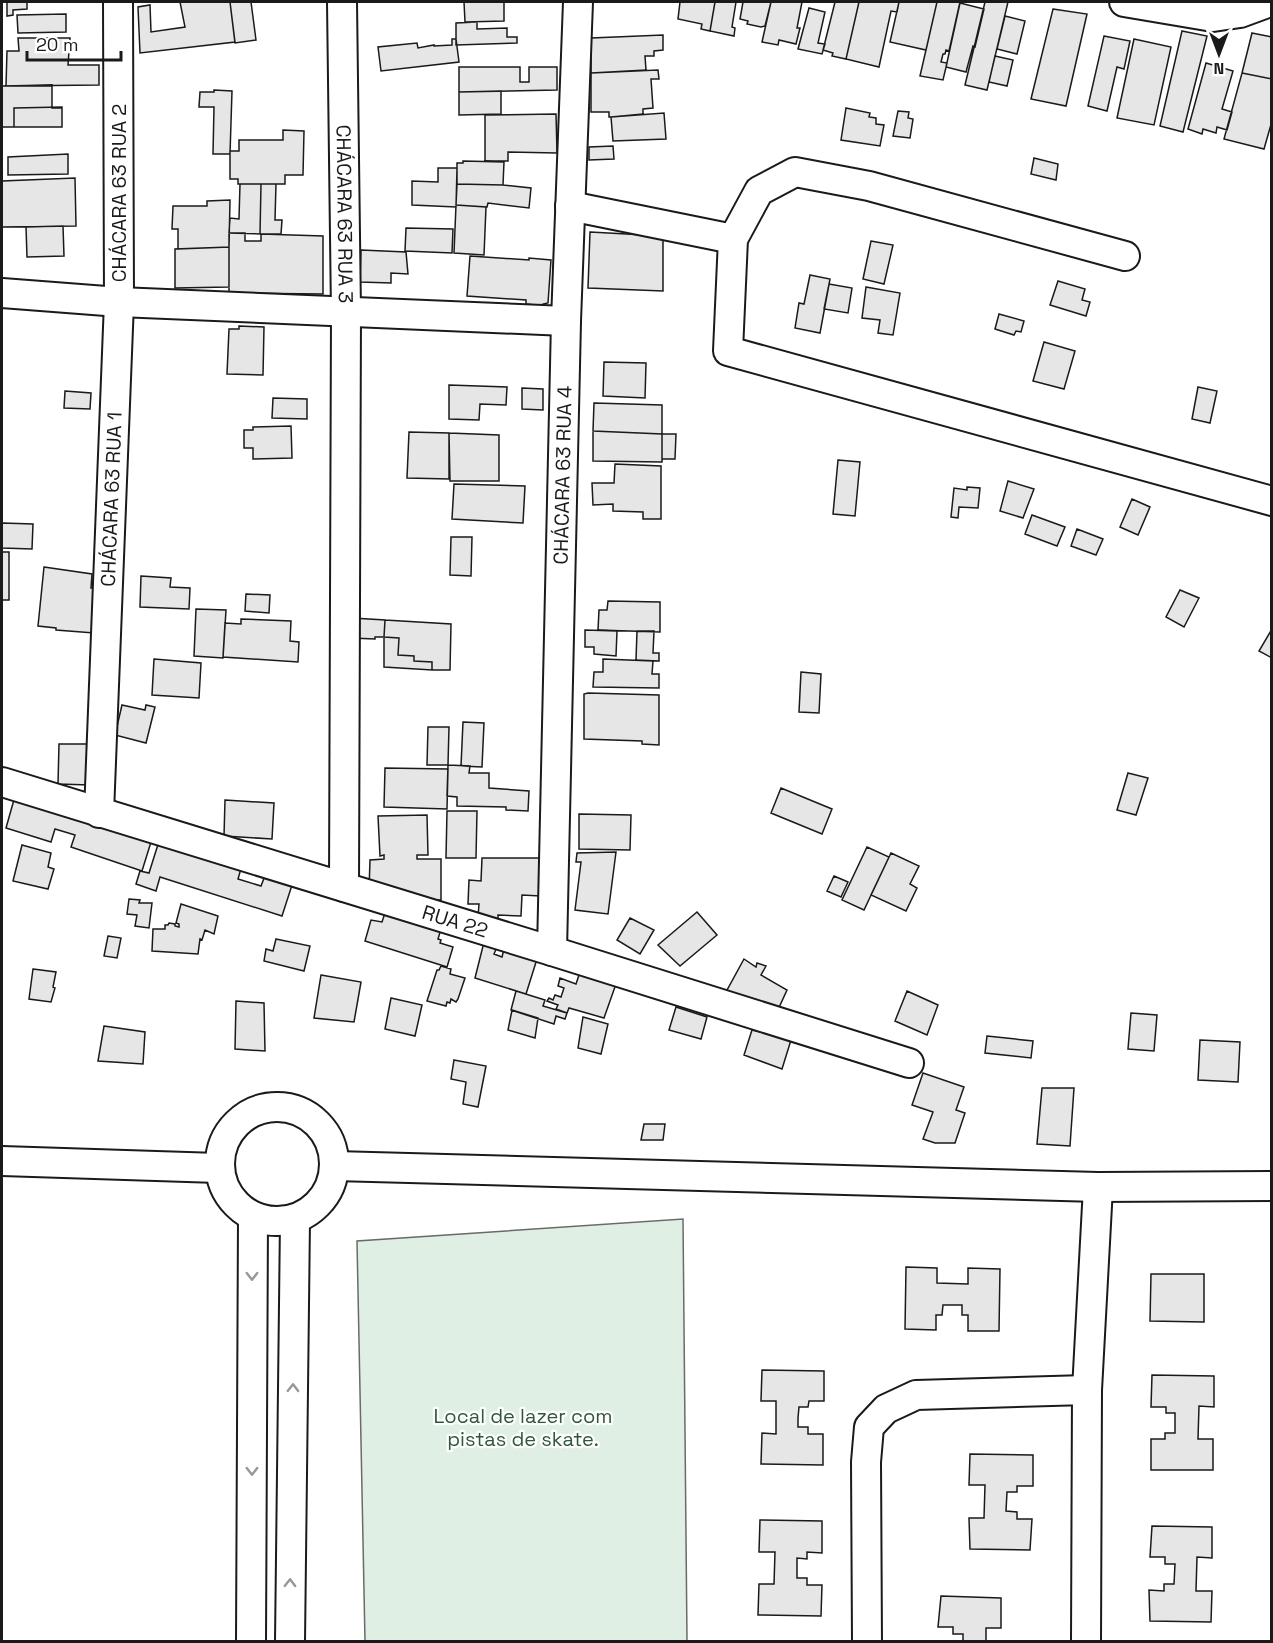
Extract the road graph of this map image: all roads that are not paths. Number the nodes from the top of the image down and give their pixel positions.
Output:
1 (118, 2) edge
2 (342, 2) edge
3 (578, 2) edge
4 (1124, 2) edge
5 (1270, 2) edge
6 (570, 206) junction
7 (733, 239) junction
8 (1125, 256) dead end
9 (2, 293) edge
10 (119, 302) junction
11 (346, 314) junction
12 (566, 321) junction
13 (1272, 501) edge
14 (2, 782) edge
15 (99, 813) junction
16 (344, 887) junction
17 (552, 951) junction
18 (909, 1063) dead end
19 (2, 1161) edge
20 (336, 1166) junction
21 (218, 1168) junction
22 (1272, 1186) edge
23 (1098, 1187) junction
24 (252, 1218) junction
25 (294, 1220) junction
26 (1087, 1390) junction
27 (251, 1641) edge
28 (290, 1641) edge
29 (867, 1641) edge
30 (1086, 1641) edge

1 - 10 street, CHÁCARA 63 RUA 2
2 - 11 street, CHÁCARA 63 RUA 3
3 - 6 street, CHÁCARA 63 RUA 4
4 - 5 street
6 - 7 street
6 - 12 street, CHÁCARA 63 RUA 4
7 - 8 street
7 - 13 street
9 - 10 street
10 - 11 street, CHÁCARA 63 RUA 2
10 - 15 street, CHÁCARA 63 RUA 1
11 - 12 street, CHÁCARA 63 RUA 3
11 - 16 street
12 - 17 street, CHÁCARA 63 RUA 4
14 - 15 street, RUA 22
15 - 16 street, RUA 22
16 - 17 street, RUA 22
17 - 18 street, RUA 22
19 - 21 street
20 - 21 street
20 - 23 street
20 - 25 street
21 - 24 street
22 - 23 street
23 - 26 street
24 - 25 street
24 -> 27 street
28 -> 25 street
26 - 29 street
26 - 30 street

